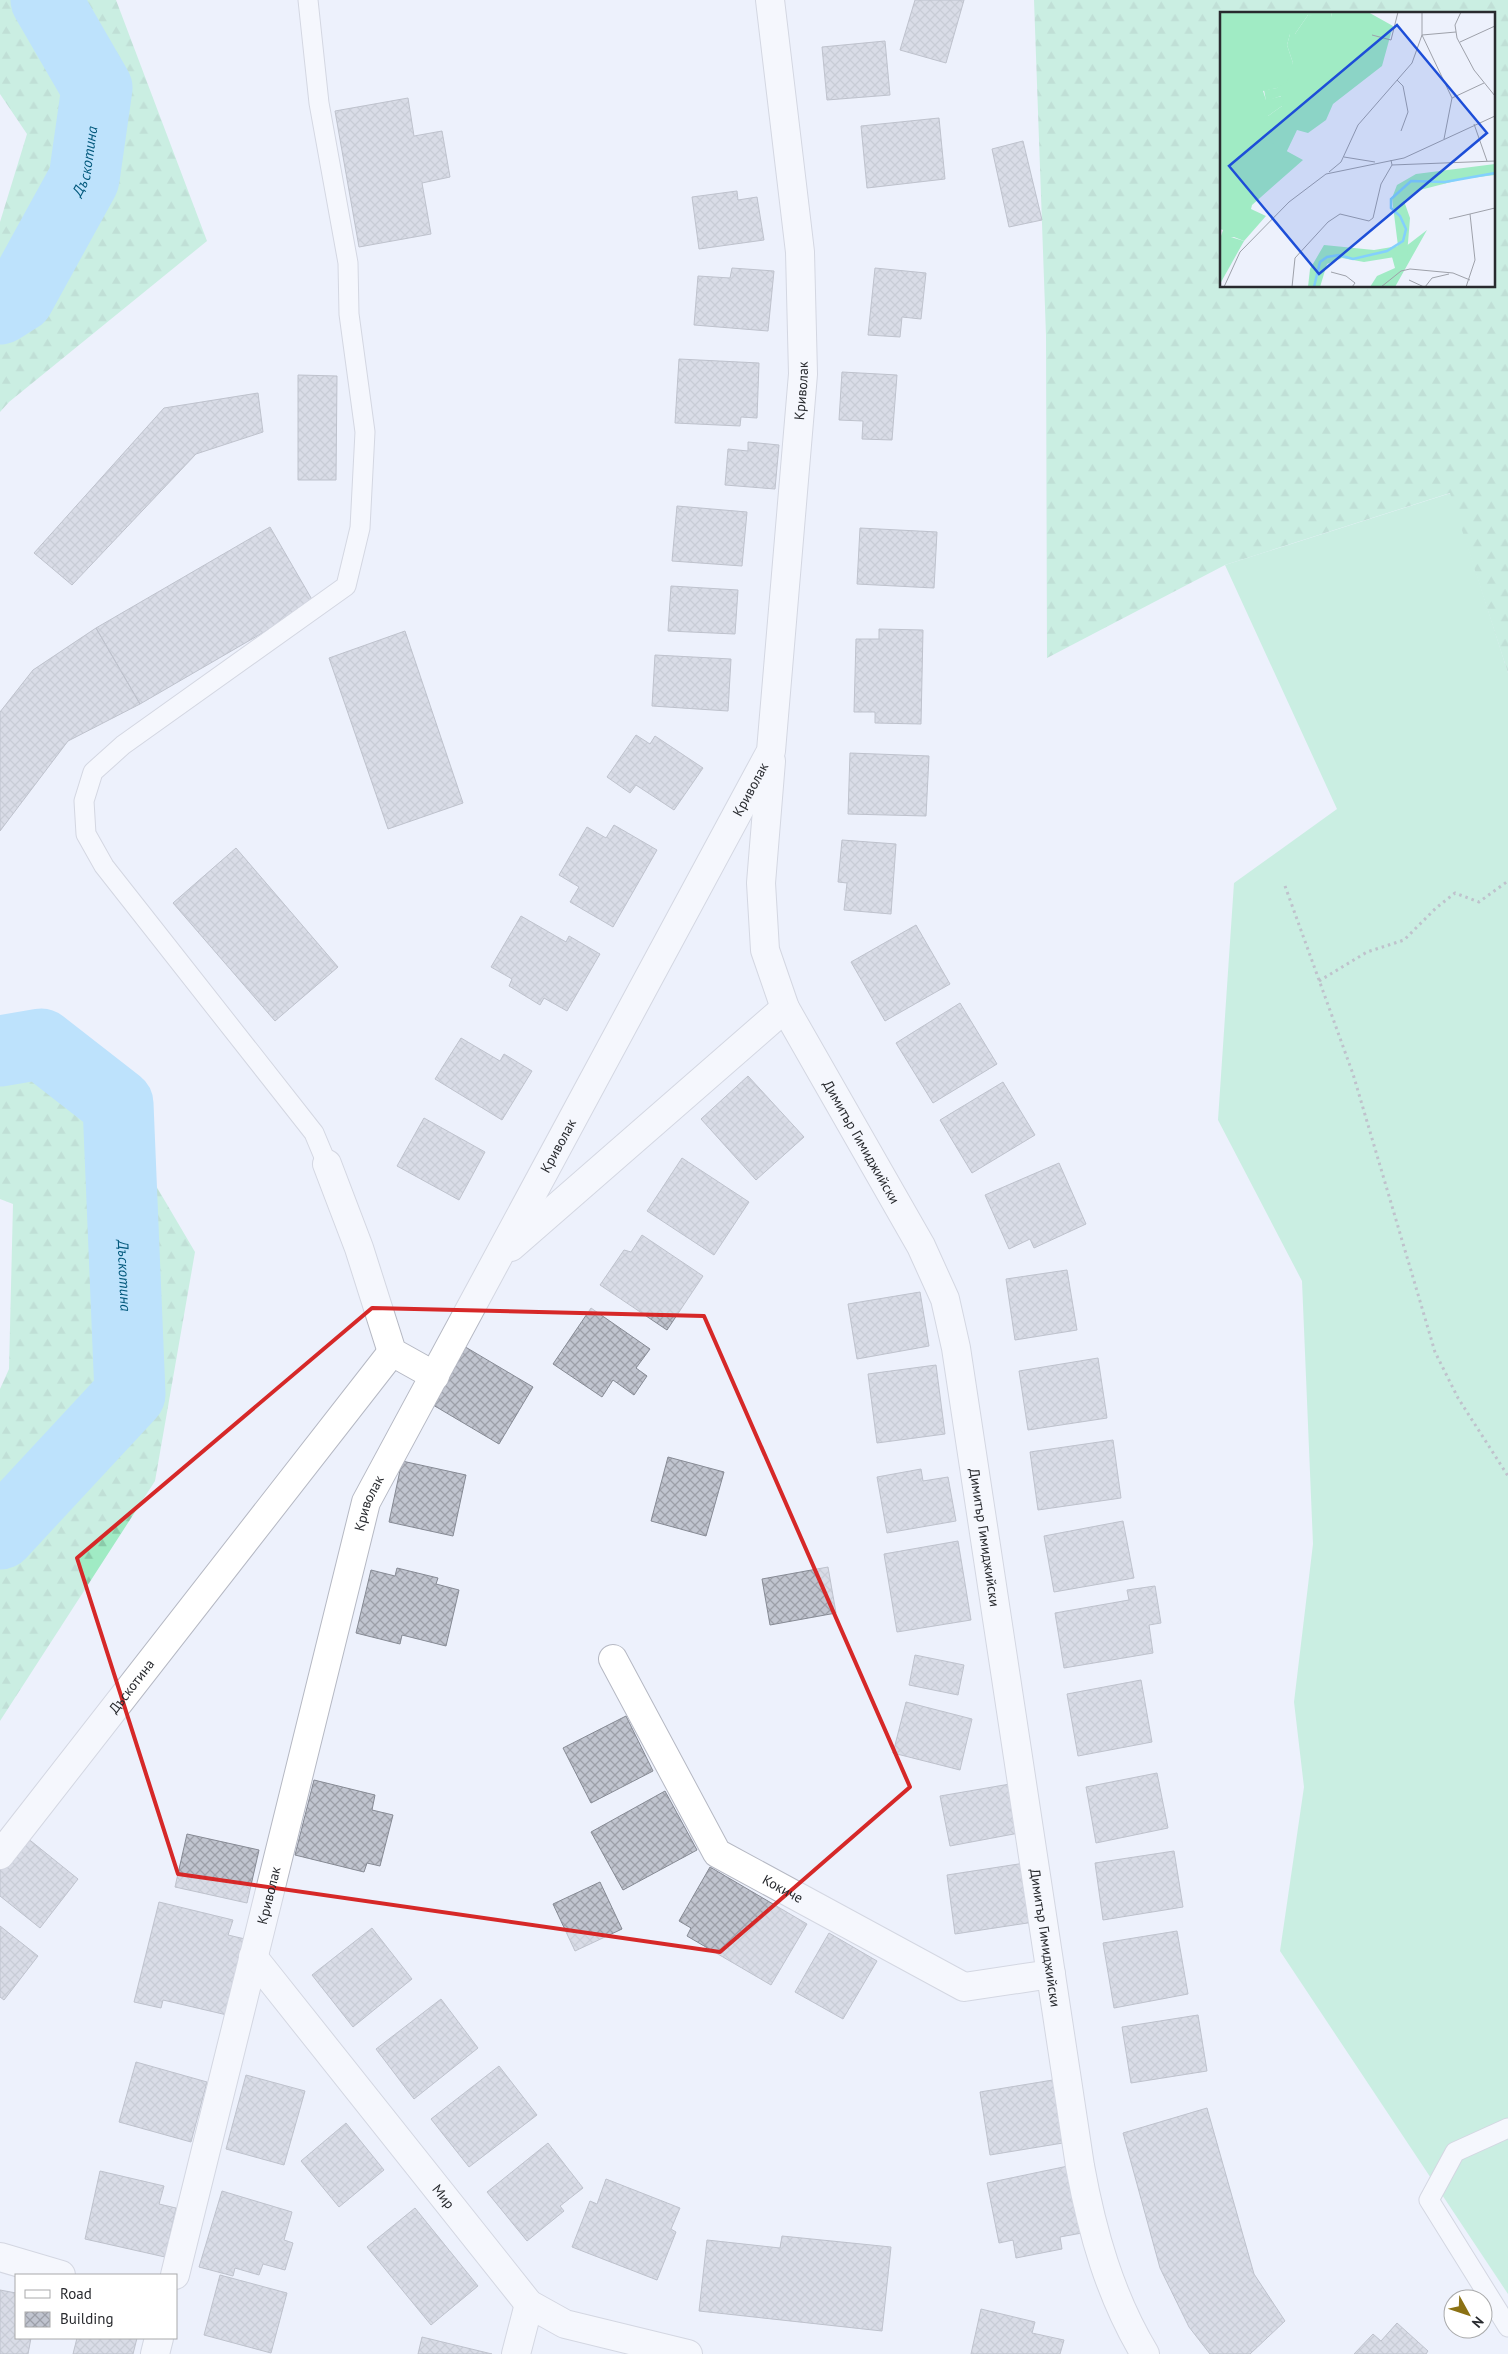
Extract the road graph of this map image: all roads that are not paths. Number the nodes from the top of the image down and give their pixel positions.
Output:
1 (308, 0) edge
2 (770, 0) edge
3 (771, 751) junction
4 (785, 1008) junction
5 (327, 1164) joint
6 (498, 1259) junction
7 (392, 1352) junction
8 (435, 1376) junction
9 (613, 1659) dead end
10 (0, 1855) edge
11 (253, 1957) junction
12 (1051, 1974) junction
13 (1508, 2128) edge
14 (0, 2257) edge
15 (58, 2274) edge
16 (174, 2274) edge
17 (529, 2304) junction
18 (1508, 2327) edge
19 (159, 2339) edge
20 (155, 2354) edge
21 (516, 2354) edge
22 (688, 2354) edge
23 (1145, 2354) edge

1 - 5 lane
2 - 3 street, Криволак
3 - 4 street, Димитър Гимиджийски
3 - 6 street, Криволак
4 - 6 street
4 - 12 street, Димитър Гимиджийски
5 - 7 street
6 - 8 street, Криволак
7 - 8 street
7 - 10 street, Дъскотина
8 - 11 street, Криволак
9 - 12 street, Кокиче
11 - 16 street, Криволак
11 - 17 street, Мир
12 - 23 street, Димитър Гимиджийски
13 - 18 lane
14 - 15 street
17 - 21 street
17 - 22 street, Мир
19 - 20 street

